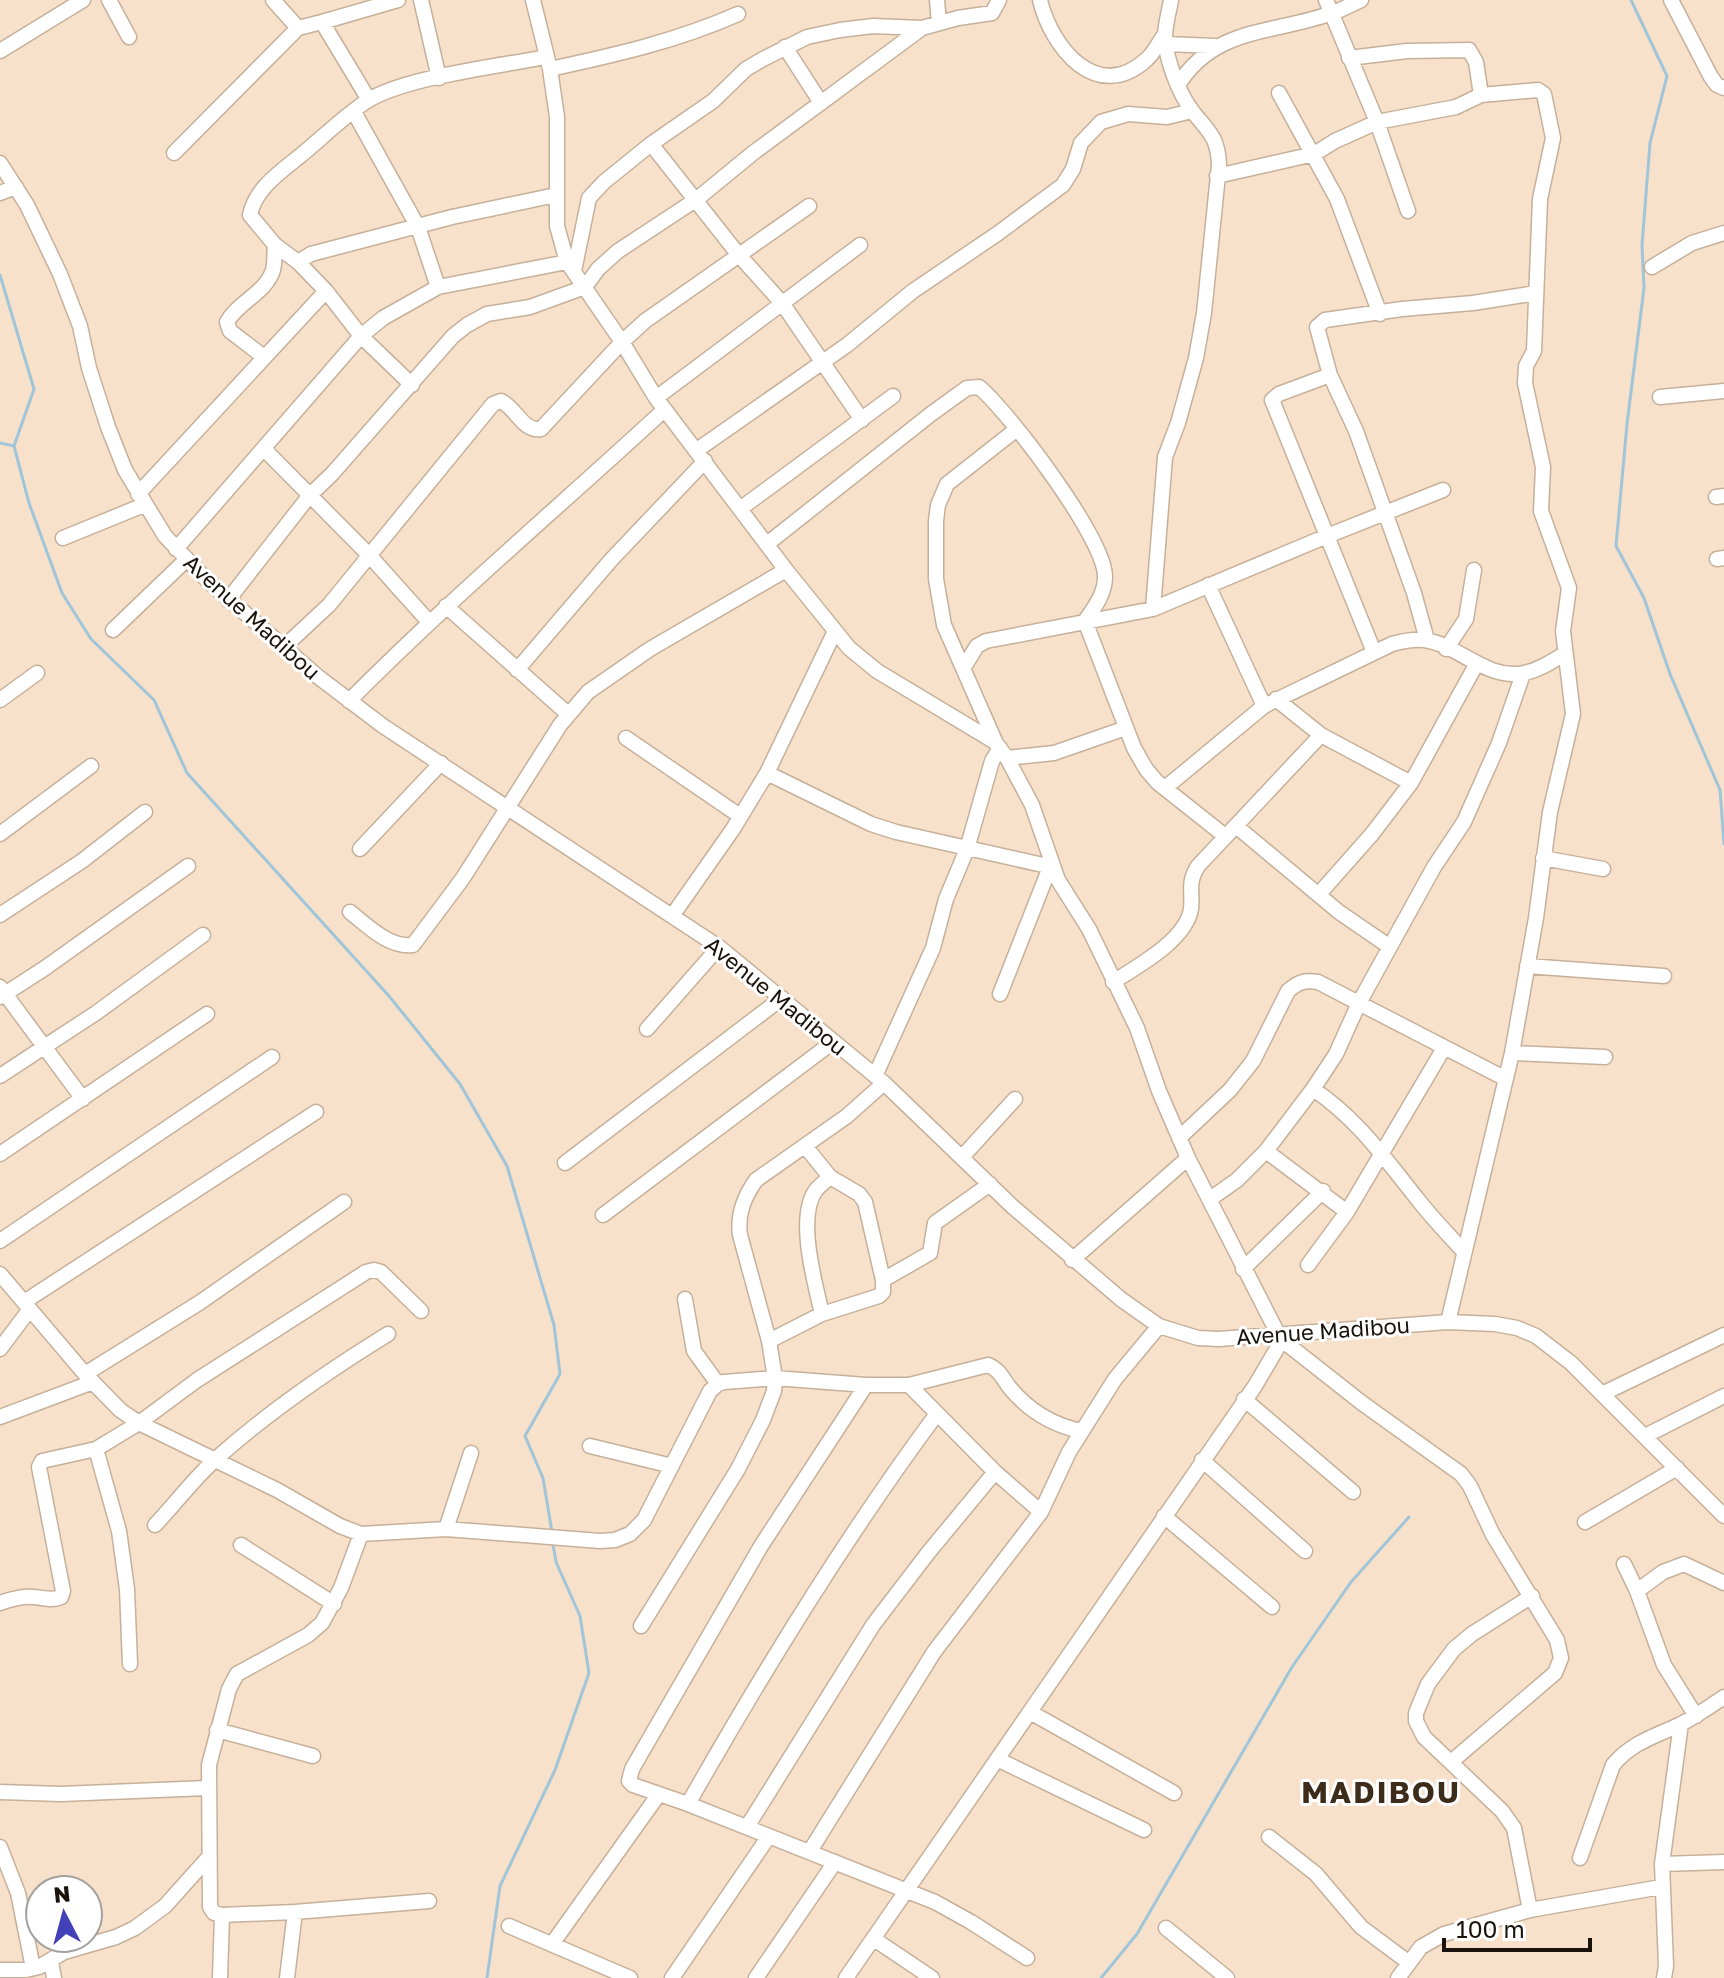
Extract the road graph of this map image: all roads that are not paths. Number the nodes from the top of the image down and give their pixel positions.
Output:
1 (83, 0) edge
2 (109, 0) edge
3 (273, 0) edge
4 (398, 0) edge
5 (421, 0) edge
6 (533, 0) edge
7 (937, 0) edge
8 (999, 0) edge
9 (1040, 0) edge
10 (1171, 0) edge
11 (1361, 0) edge
12 (1671, 0) edge
13 (1329, 7) edge
14 (738, 14) dead end
15 (322, 22) junction
16 (939, 23) junction
17 (298, 28) junction
18 (922, 28) junction
19 (129, 37) dead end
20 (1166, 39) junction
21 (1216, 46) junction
22 (785, 47) junction
23 (0, 51) edge
24 (1349, 58) junction
25 (548, 63) junction
26 (439, 78) junction
27 (1178, 85) junction
28 (1724, 88) edge
29 (1279, 93) dead end
30 (1481, 95) junction
31 (369, 100) junction
32 (821, 103) junction
33 (1192, 111) junction
34 (354, 112) junction
35 (1377, 122) junction
36 (651, 144) junction
37 (174, 153) dead end
38 (1314, 154) junction
39 (0, 163) edge
40 (1217, 176) junction
41 (16, 187) junction
42 (0, 193) edge
43 (556, 195) junction
44 (697, 199) junction
45 (809, 206) dead end
46 (1408, 211) dead end
47 (418, 227) junction
48 (1724, 233) edge
49 (275, 245) junction
50 (860, 245) dead end
51 (738, 254) junction
52 (298, 262) junction
53 (570, 267) junction
54 (1652, 267) dead end
55 (438, 287) junction
56 (585, 287) junction
57 (326, 291) junction
58 (1536, 293) junction
59 (782, 303) junction
60 (1380, 314) junction
61 (361, 336) junction
62 (622, 342) junction
63 (264, 357) junction
64 (821, 363) junction
65 (1330, 375) junction
66 (412, 385) junction
67 (1724, 391) edge
68 (893, 396) dead end
69 (1660, 397) dead end
70 (660, 404) junction
71 (862, 420) junction
72 (1017, 429) junction
73 (264, 449) junction
74 (701, 456) junction
75 (1443, 490) dead end
76 (310, 495) junction
77 (141, 499) junction
78 (740, 509) junction
79 (1385, 514) junction
80 (1327, 536) junction
81 (63, 538) dead end
82 (767, 544) junction
83 (181, 554) junction
84 (369, 555) junction
85 (786, 570) junction
86 (1474, 570) dead end
87 (1208, 585) junction
88 (228, 600) junction
89 (446, 606) junction
90 (1153, 609) junction
91 (1085, 621) junction
92 (429, 622) junction
93 (113, 630) dead end
94 (835, 631) junction
95 (1427, 640) junction
96 (284, 647) junction
97 (1446, 649) junction
98 (1374, 652) junction
99 (1564, 654) junction
100 (1477, 663) junction
101 (964, 667) junction
102 (517, 670) junction
103 (37, 673) dead end
104 (1523, 674) junction
105 (0, 700) edge
106 (349, 701) junction
107 (1270, 703) junction
108 (568, 714) junction
109 (1126, 728) junction
110 (1321, 735) junction
111 (626, 738) dead end
112 (1001, 749) junction
113 (441, 763) junction
114 (91, 766) dead end
115 (767, 773) junction
116 (1411, 783) junction
117 (1165, 788) junction
118 (508, 808) junction
119 (145, 812) dead end
120 (740, 816) junction
121 (1230, 831) junction
122 (0, 834) edge
123 (360, 849) dead end
124 (967, 849) junction
125 (1543, 858) junction
126 (188, 866) dead end
127 (1051, 867) junction
128 (1603, 869) dead end
129 (1319, 894) junction
130 (350, 912) dead end
131 (0, 915) edge
132 (672, 916) junction
133 (203, 935) dead end
134 (719, 947) junction
135 (1390, 947) junction
136 (1527, 966) junction
137 (1664, 976) dead end
138 (1113, 982) junction
139 (2, 993) edge
140 (1000, 994) dead end
141 (782, 998) junction
142 (1359, 1003) junction
143 (207, 1014) dead end
144 (647, 1029) dead end
145 (833, 1042) junction
146 (45, 1047) junction
147 (1444, 1048) junction
148 (1512, 1053) junction
149 (272, 1057) dead end
150 (1605, 1057) dead end
151 (0, 1076) edge
152 (1506, 1079) junction
153 (880, 1080) junction
154 (1313, 1089) junction
155 (83, 1099) junction
156 (1015, 1099) dead end
157 (316, 1112) dead end
158 (1179, 1138) junction
159 (805, 1146) junction
160 (1266, 1151) junction
161 (0, 1154) edge
162 (1382, 1155) junction
163 (963, 1156) junction
164 (1188, 1158) junction
165 (565, 1163) dead end
166 (830, 1177) junction
167 (990, 1184) junction
168 (1323, 1191) junction
169 (1210, 1199) junction
170 (344, 1202) dead end
171 (1347, 1212) junction
172 (603, 1215) dead end
173 (0, 1241) edge
174 (1464, 1252) junction
175 (1072, 1260) junction
176 (1308, 1265) dead end
177 (1243, 1269) junction
178 (0, 1274) edge
179 (883, 1280) junction
180 (685, 1299) dead end
181 (27, 1306) junction
182 (421, 1311) dead end
183 (822, 1314) junction
184 (1448, 1322) junction
185 (1159, 1326) junction
186 (388, 1334) dead end
187 (1724, 1335) edge
188 (1280, 1336) junction
189 (769, 1341) junction
190 (0, 1349) edge
191 (89, 1378) junction
192 (775, 1378) junction
193 (718, 1384) junction
194 (866, 1385) junction
195 (909, 1385) junction
196 (1602, 1394) junction
197 (1724, 1396) edge
198 (1244, 1399) junction
199 (936, 1415) junction
200 (0, 1417) edge
201 (139, 1423) junction
202 (1081, 1431) junction
203 (1645, 1436) junction
204 (590, 1446) dead end
205 (96, 1449) junction
206 (471, 1453) dead end
207 (215, 1459) junction
208 (1202, 1460) junction
209 (672, 1466) junction
210 (1677, 1468) junction
211 (995, 1472) junction
212 (1353, 1492) dead end
213 (1041, 1512) junction
214 (1164, 1516) junction
215 (1724, 1516) edge
216 (1585, 1522) dead end
217 (155, 1525) dead end
218 (446, 1529) junction
219 (361, 1534) junction
220 (241, 1545) dead end
221 (1305, 1551) dead end
222 (1624, 1564) dead end
223 (1724, 1583) edge
224 (1637, 1591) junction
225 (1532, 1596) junction
226 (0, 1603) edge
227 (334, 1604) junction
228 (1272, 1607) dead end
229 (641, 1626) dead end
230 (130, 1664) dead end
231 (1724, 1697) edge
232 (1030, 1712) junction
233 (1696, 1716) junction
234 (1681, 1724) junction
235 (217, 1730) junction
236 (313, 1756) dead end
237 (997, 1759) junction
238 (1451, 1762) junction
239 (207, 1788) junction
240 (0, 1792) edge
241 (1174, 1793) dead end
242 (659, 1794) junction
243 (688, 1804) junction
244 (747, 1827) junction
245 (1144, 1830) dead end
246 (769, 1836) junction
247 (1269, 1837) dead end
248 (0, 1847) edge
249 (810, 1851) junction
250 (208, 1858) junction
251 (1580, 1858) dead end
252 (835, 1862) junction
253 (1724, 1862) edge
254 (1662, 1864) junction
255 (1661, 1887) junction
256 (908, 1891) junction
257 (429, 1901) dead end
258 (1530, 1910) junction
259 (295, 1912) junction
260 (222, 1915) junction
261 (509, 1926) dead end
262 (1166, 1928) dead end
263 (874, 1939) junction
264 (552, 1944) junction
265 (1027, 1958) dead end
266 (51, 1962) junction
267 (1408, 1962) junction
268 (33, 1968) junction
269 (0, 1970) edge
270 (54, 1978) edge
271 (220, 1978) edge
272 (287, 1978) edge
273 (630, 1978) edge
274 (672, 1978) edge
275 (756, 1978) edge
276 (846, 1978) edge
277 (932, 1978) edge
278 (1227, 1978) edge
279 (1398, 1978) edge
280 (1664, 1978) edge

1 - 23 street
2 - 19 street
3 - 17 street
4 - 15 street
5 - 26 street
6 - 25 street
7 - 16 street
8 - 16 street
9 - 20 street
10 - 20 street
11 - 13 street
12 - 28 street
13 - 21 street
13 - 24 street
14 - 25 street
15 - 17 street
15 - 31 street
16 - 18 street
17 - 37 street
18 - 22 street
18 - 32 street
20 - 21 street
20 - 27 street
21 - 27 street
22 - 32 street
22 - 36 street
24 - 30 street
24 - 35 street
25 - 26 street
25 - 43 street
26 - 31 street
27 - 33 street
29 - 38 street
30 - 35 street
30 - 58 street
31 - 34 street
32 - 44 street
33 - 40 street
33 - 64 street
34 - 47 street
34 - 49 street
35 - 38 street
35 - 46 street
36 - 44 street
36 - 53 street
38 - 40 street
38 - 60 street
39 - 41 street, Avenue Madibou
40 - 90 street
41 - 42 street
41 - 77 street, Avenue Madibou
43 - 47 street
43 - 53 street
44 - 51 street
44 - 56 street
45 - 51 street
47 - 52 street
47 - 55 street
48 - 54 street
49 - 52 street
49 - 63 street
50 - 59 street
51 - 59 street
51 - 62 street
52 - 57 street
53 - 55 street
53 - 56 street
55 - 61 street
56 - 62 street
56 - 66 street
57 - 61 street
57 - 63 street
58 - 60 street
58 - 99 street
59 - 64 street
59 - 70 street
60 - 65 street
61 - 66 street
61 - 73 street
62 - 70 street
62 - 84 street
63 - 77 street
64 - 71 street
64 - 74 street
65 - 79 street
65 - 80 street
66 - 76 street
67 - 69 street
68 - 71 street
70 - 74 street
70 - 89 street
71 - 78 street
72 - 82 street
72 - 91 street
72 - 101 street
73 - 76 street
73 - 83 street
74 - 78 street
74 - 102 street
75 - 79 street
76 - 84 street
76 - 88 street
77 - 81 street
77 - 83 street, Avenue Madibou
78 - 82 street
79 - 80 street
79 - 95 street
80 - 87 street
80 - 98 street
82 - 85 street
83 - 88 street, Avenue Madibou
83 - 93 street
84 - 92 street
84 - 96 street
85 - 94 street
85 - 108 street
86 - 97 street
87 - 90 street
87 - 107 street
88 - 96 street, Avenue Madibou
89 - 92 street
89 - 102 street
90 - 91 street
91 - 101 street
91 - 109 street
92 - 106 street
94 - 112 street
94 - 115 street
95 - 97 street
95 - 98 street
96 - 106 street, Avenue Madibou
97 - 100 street
98 - 107 street
99 - 104 street
99 - 125 street
100 - 104 street
100 - 116 street
101 - 112 street
102 - 108 street
103 - 105 street
104 - 135 street
106 - 113 street, Avenue Madibou
107 - 110 street
107 - 117 street
108 - 118 street
109 - 112 street
109 - 117 street
110 - 116 street
110 - 121 street
111 - 120 street
112 - 124 street
112 - 127 street
113 - 118 street, Avenue Madibou
113 - 123 street
114 - 122 street
115 - 120 street
115 - 124 street
116 - 129 street
117 - 121 street
118 - 130 street
118 - 132 street, Avenue Madibou
119 - 131 street
120 - 132 street
121 - 129 street
121 - 138 street
124 - 127 street
124 - 153 street
125 - 128 street
125 - 136 street
126 - 139 street
127 - 138 street
127 - 140 street
129 - 135 street
132 - 134 street, Avenue Madibou
133 - 146 street
134 - 141 street, Avenue Madibou
134 - 144 street
135 - 142 street
136 - 137 street
136 - 148 street
138 - 158 street
139 - 146 street
141 - 145 street, Avenue Madibou
141 - 165 street
142 - 147 street
142 - 154 street
142 - 158 street
143 - 155 street
145 - 153 street, Avenue Madibou
145 - 172 street
146 - 151 street
146 - 155 street
147 - 152 street
147 - 162 street
148 - 150 street
148 - 152 street
149 - 173 street
152 - 174 street
153 - 159 street
153 - 163 street, Avenue Madibou
154 - 160 street
154 - 162 street
155 - 161 street
156 - 163 street
157 - 181 street
158 - 164 street
159 - 166 street
159 - 189 street
160 - 168 street
160 - 169 street
162 - 171 street
162 - 174 street
163 - 167 street, Avenue Madibou
164 - 169 street
164 - 175 street
166 - 179 street
166 - 183 street
167 - 175 street, Avenue Madibou
167 - 179 street
168 - 171 street
168 - 177 street
169 - 177 street
170 - 191 street
171 - 176 street
174 - 184 street
175 - 185 street, Avenue Madibou
177 - 188 street
178 - 181 street
179 - 183 street
180 - 193 street
181 - 190 street
181 - 191 street
182 - 201 street
183 - 189 street
184 - 188 street, Avenue Madibou
184 - 196 street, Avenue Madibou
185 - 188 street, Avenue Madibou
185 - 202 street
186 - 207 street
187 - 196 street
188 - 198 street
188 - 225 street
189 - 192 street
191 - 200 street
191 - 201 street
192 - 193 street
192 - 194 street
192 - 229 street
193 - 209 street
194 - 195 street
194 - 242 street
195 - 199 street
195 - 202 street
196 - 203 street, Avenue Madibou
197 - 203 street
198 - 208 street
198 - 212 street
199 - 211 street
199 - 243 street
201 - 205 street
201 - 207 street
202 - 213 street
203 - 210 street, Avenue Madibou
204 - 209 street
205 - 226 street
205 - 230 street
206 - 218 street
207 - 217 street
207 - 219 street
208 - 214 street
208 - 221 street
209 - 218 street
210 - 215 street, Avenue Madibou
210 - 216 street
211 - 213 street
211 - 244 street
213 - 249 street
214 - 228 street
214 - 232 street
218 - 219 street
219 - 227 street
220 - 227 street
222 - 224 street
223 - 224 street
224 - 233 street
225 - 238 street
225 - 238 street
227 - 235 street
231 - 233 street
232 - 237 street
232 - 241 street
233 - 234 street
234 - 251 street
234 - 254 street
235 - 236 street
235 - 239 street
237 - 245 street
237 - 256 street
238 - 258 street
239 - 240 street
239 - 250 street
242 - 243 street
242 - 264 street
243 - 244 street
244 - 246 street
246 - 249 street
246 - 274 street
247 - 267 street
248 - 268 street
249 - 252 street
250 - 260 street
250 - 266 street
252 - 256 street
252 - 275 street
253 - 254 street
254 - 255 street
255 - 258 street
255 - 280 street
256 - 263 street
256 - 265 street
257 - 259 street
258 - 267 street
259 - 260 street
259 - 272 street
260 - 271 street
261 - 264 street
262 - 278 street
263 - 276 street
263 - 277 street
264 - 273 street
266 - 268 street
266 - 270 street
267 - 279 street
268 - 269 street

